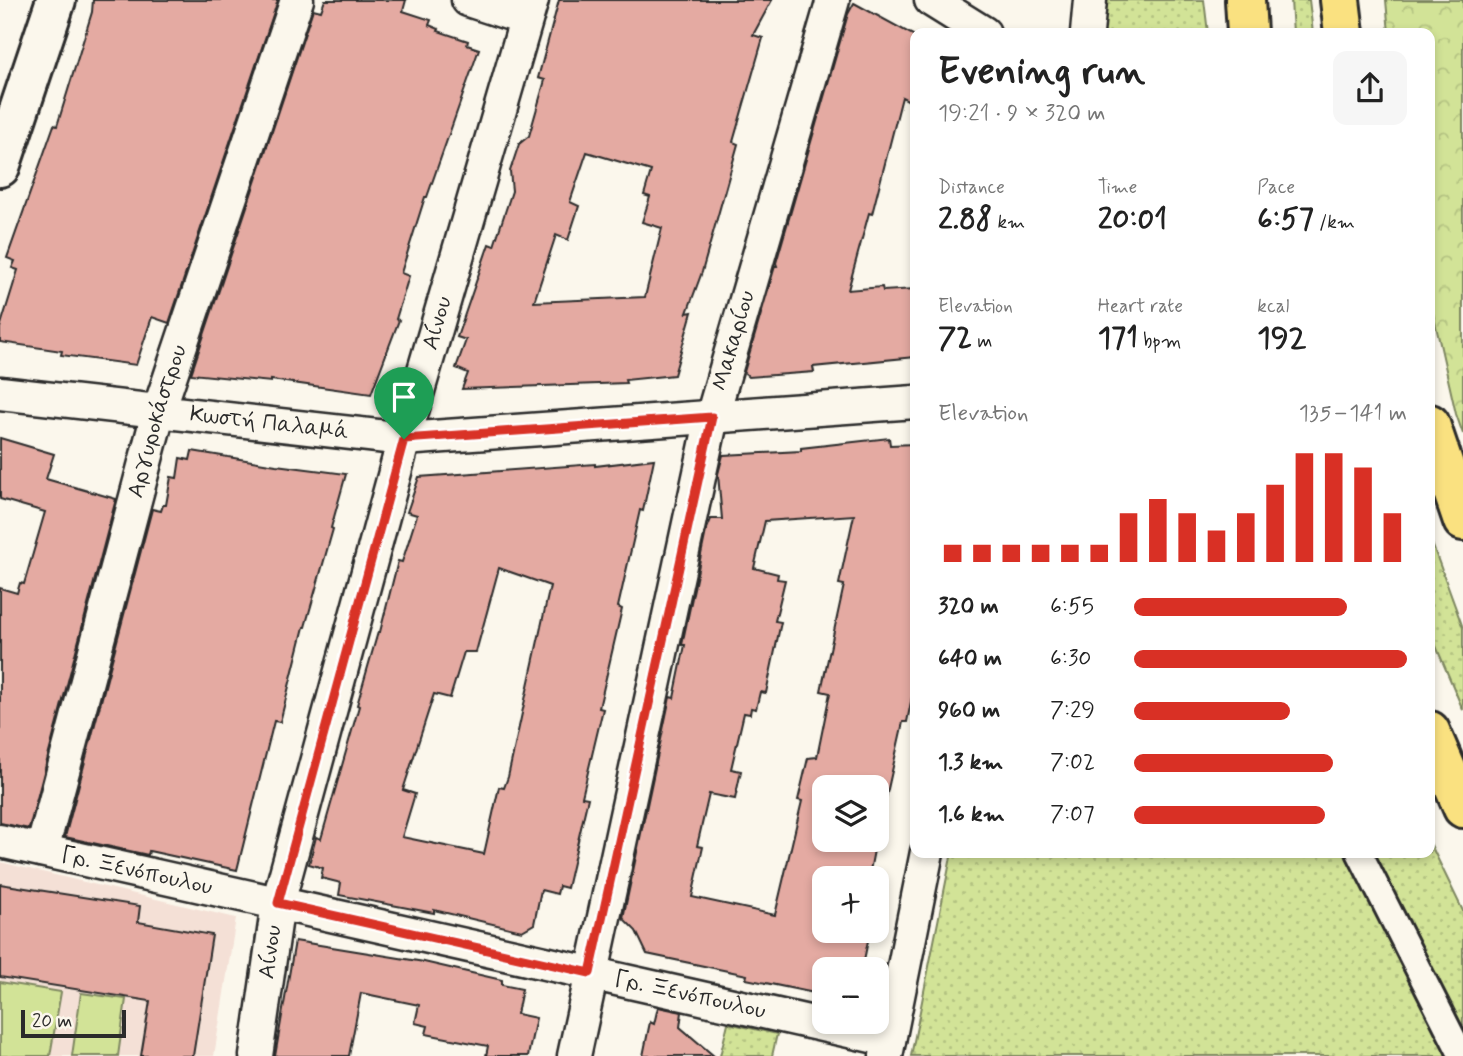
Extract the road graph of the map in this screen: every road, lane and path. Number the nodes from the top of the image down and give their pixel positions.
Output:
1 (56, 0) edge
2 (298, 0) edge
3 (468, 0) edge
4 (833, 0) edge
5 (931, 0) edge
6 (1090, 0) edge
7 (1245, 0) edge
8 (1340, 0) edge
9 (529, 10) edge
10 (976, 28) edge
11 (1087, 28) edge
12 (1247, 28) edge
13 (1343, 28) edge
14 (3, 148) edge
15 (0, 393) edge
16 (910, 402) edge
17 (159, 410) junction
18 (712, 417) junction
19 (404, 439) junction
20 (1435, 439) edge
21 (1463, 521) edge
22 (1435, 743) edge
23 (1463, 808) edge
24 (0, 841) edge
25 (42, 850) junction
26 (927, 858) edge
27 (1362, 858) edge
28 (278, 903) junction
29 (590, 973) junction
30 (888, 1048) edge
31 (256, 1056) edge
32 (574, 1056) edge
33 (1462, 1056) edge

1 - 14 street
2 - 17 street, Αργυροκάστρου
3 - 9 street
4 - 18 street, Μακαρίου
5 - 10 street
6 - 11 street
7 - 12 main road
8 - 13 main road
9 - 19 street, Αίνου
15 - 17 street, Κωστή Παλαμά
16 - 18 street, Κωστή Παλαμά
17 - 19 street, Κωστή Παλαμά
17 - 25 street, Αργυροκάστρου
18 - 19 street, Κωστή Παλαμά
18 - 29 street, Μακαρίου
19 - 28 street, Αίνου
20 - 21 main road
22 - 23 main road
24 - 25 street, Γρ. Ξενόπουλου
25 - 28 street, Γρ. Ξενόπουλου
26 - 30 street
27 - 33 street
28 - 29 street, Γρ. Ξενόπουλου
28 - 31 street, Αίνου
29 - 30 street, Γρ. Ξενόπουλου
29 - 32 street, Μακαρίου

